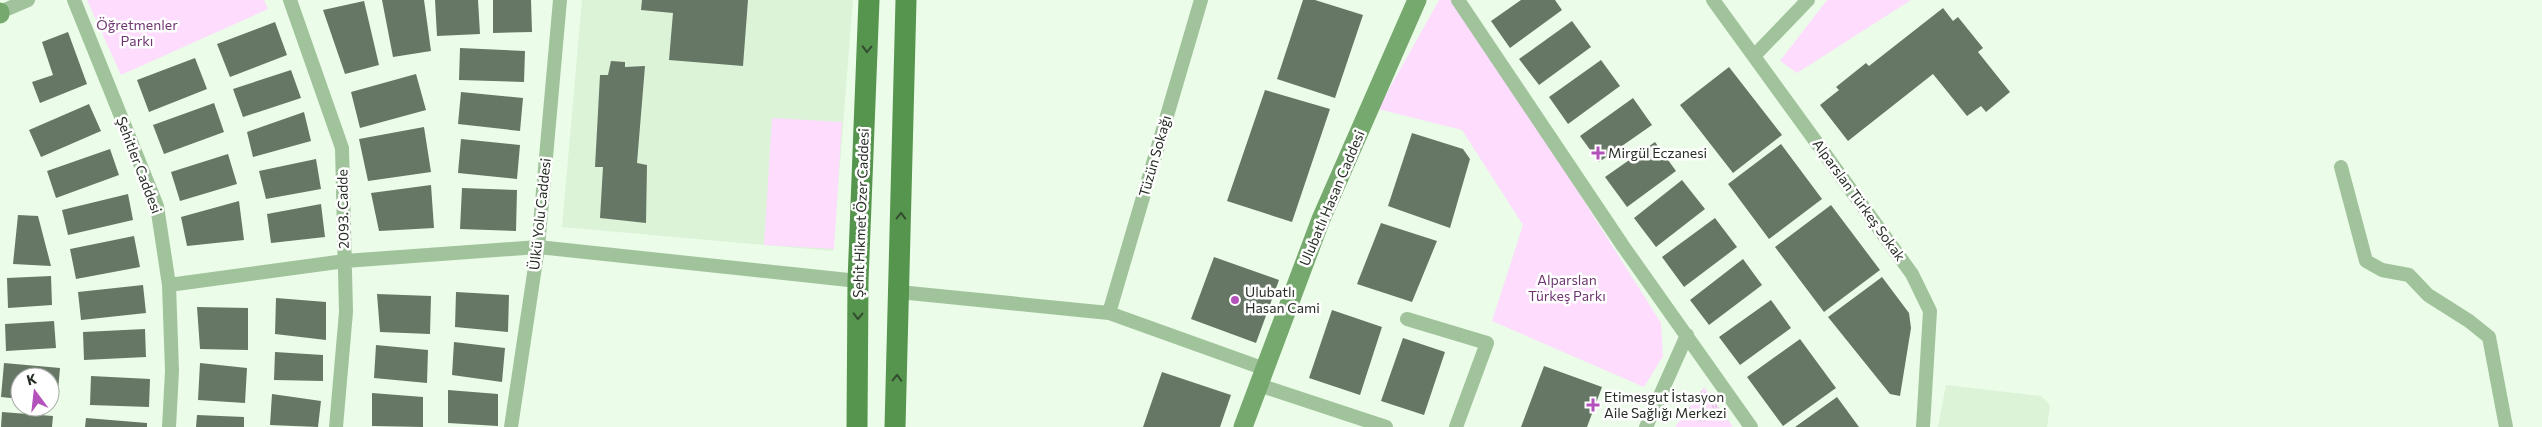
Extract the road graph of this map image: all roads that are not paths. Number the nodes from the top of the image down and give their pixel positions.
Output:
1 (28, 0) edge
2 (74, 0) edge
3 (290, 0) edge
4 (560, 0) edge
5 (869, 0) edge
6 (906, 0) edge
7 (1201, 0) edge
8 (1417, 0) edge
9 (1458, 0) edge
10 (1713, 0) edge
11 (1808, 0) edge
12 (0, 13) edge
13 (1754, 56) junction
14 (2341, 167) dead end
15 (538, 247) junction
16 (345, 261) junction
17 (858, 281) junction
18 (169, 285) junction
19 (899, 292) junction
20 (1108, 312) junction
21 (1406, 319) dead end
22 (1687, 335) junction
23 (1262, 377) junction
24 (169, 427) edge
25 (336, 427) edge
26 (511, 427) edge
27 (857, 427) edge
28 (896, 427) edge
29 (1243, 427) edge
30 (1386, 427) edge
31 (1456, 427) edge
32 (1646, 427) edge
33 (1751, 427) edge
34 (1923, 427) edge
35 (2506, 427) edge

1 - 12 street
2 - 18 street, Şehitler Caddesi
3 - 16 street, 2093. Cadde
4 - 15 street, Ülkü Yolu Caddesi
5 -> 17 main road, Şehit Hikmet Özer Caddesi
19 -> 6 main road
7 - 20 street, Tüzün Sokağı
8 - 23 street, Ulubatlı Hasan Caddesi
9 - 22 street
10 - 13 street, Alparslan Türkeş Sokak
11 - 13 street
13 - 34 street, Alparslan Türkeş Sokak
14 - 35 street
15 - 16 street
15 - 17 street
15 - 26 street, Ülkü Yolu Caddesi
16 - 18 street
16 - 25 street, 2093. Cadde
17 -> 27 main road, Şehit Hikmet Özer Caddesi
18 - 24 street, Şehitler Caddesi
19 - 20 street
28 -> 19 main road
20 - 23 street
21 - 31 street
22 - 32 street
22 - 33 street
23 - 29 street, Ulubatlı Hasan Caddesi
23 - 30 street

